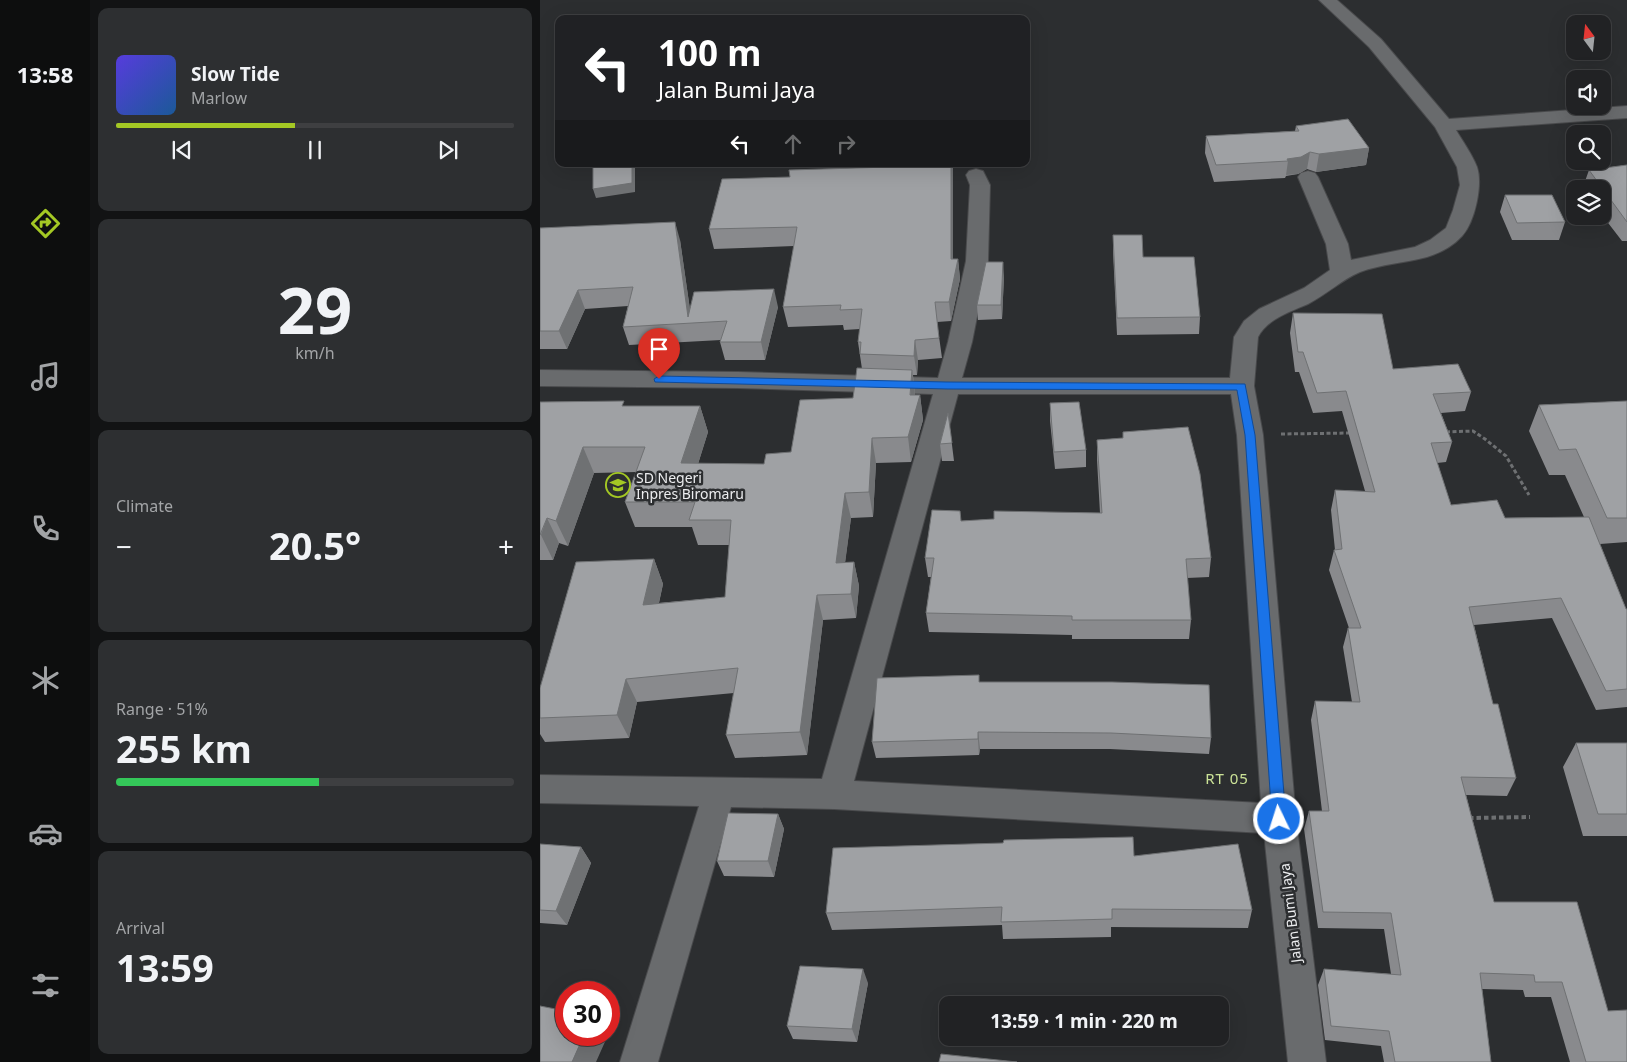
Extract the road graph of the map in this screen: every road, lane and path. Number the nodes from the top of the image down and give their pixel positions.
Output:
1 (1328, 0) edge
2 (1627, 112) edge
3 (1444, 125) junction
4 (976, 175) dead end
5 (1308, 177) dead end
6 (1342, 272) junction
7 (540, 378) edge
8 (947, 386) junction
9 (1242, 386) junction
10 (1444, 432) edge
11 (1357, 433) edge
12 (1250, 435) junction
13 (1528, 495) dead end
14 (540, 789) edge
15 (719, 793) junction
16 (834, 794) junction
17 (1530, 817) dead end
18 (1463, 818) edge
19 (1279, 819) junction
20 (639, 1062) edge
21 (1307, 1062) edge

1 - 3 street, Jalan Bumi Jaya
2 - 3 street
3 - 6 street, Jalan Bumi Jaya
4 - 8 street
5 - 6 street
6 - 9 street, Jalan Bumi Jaya
7 - 8 street
8 - 9 street
8 - 16 street
9 - 12 street, Jalan Bumi Jaya
10 - 13 path
11 - 12 path
12 - 19 street, Jalan Bumi Jaya
14 - 15 street
15 - 16 street
15 - 20 street
16 - 19 street
17 - 18 path
19 - 21 street, Jalan Bumi Jaya

